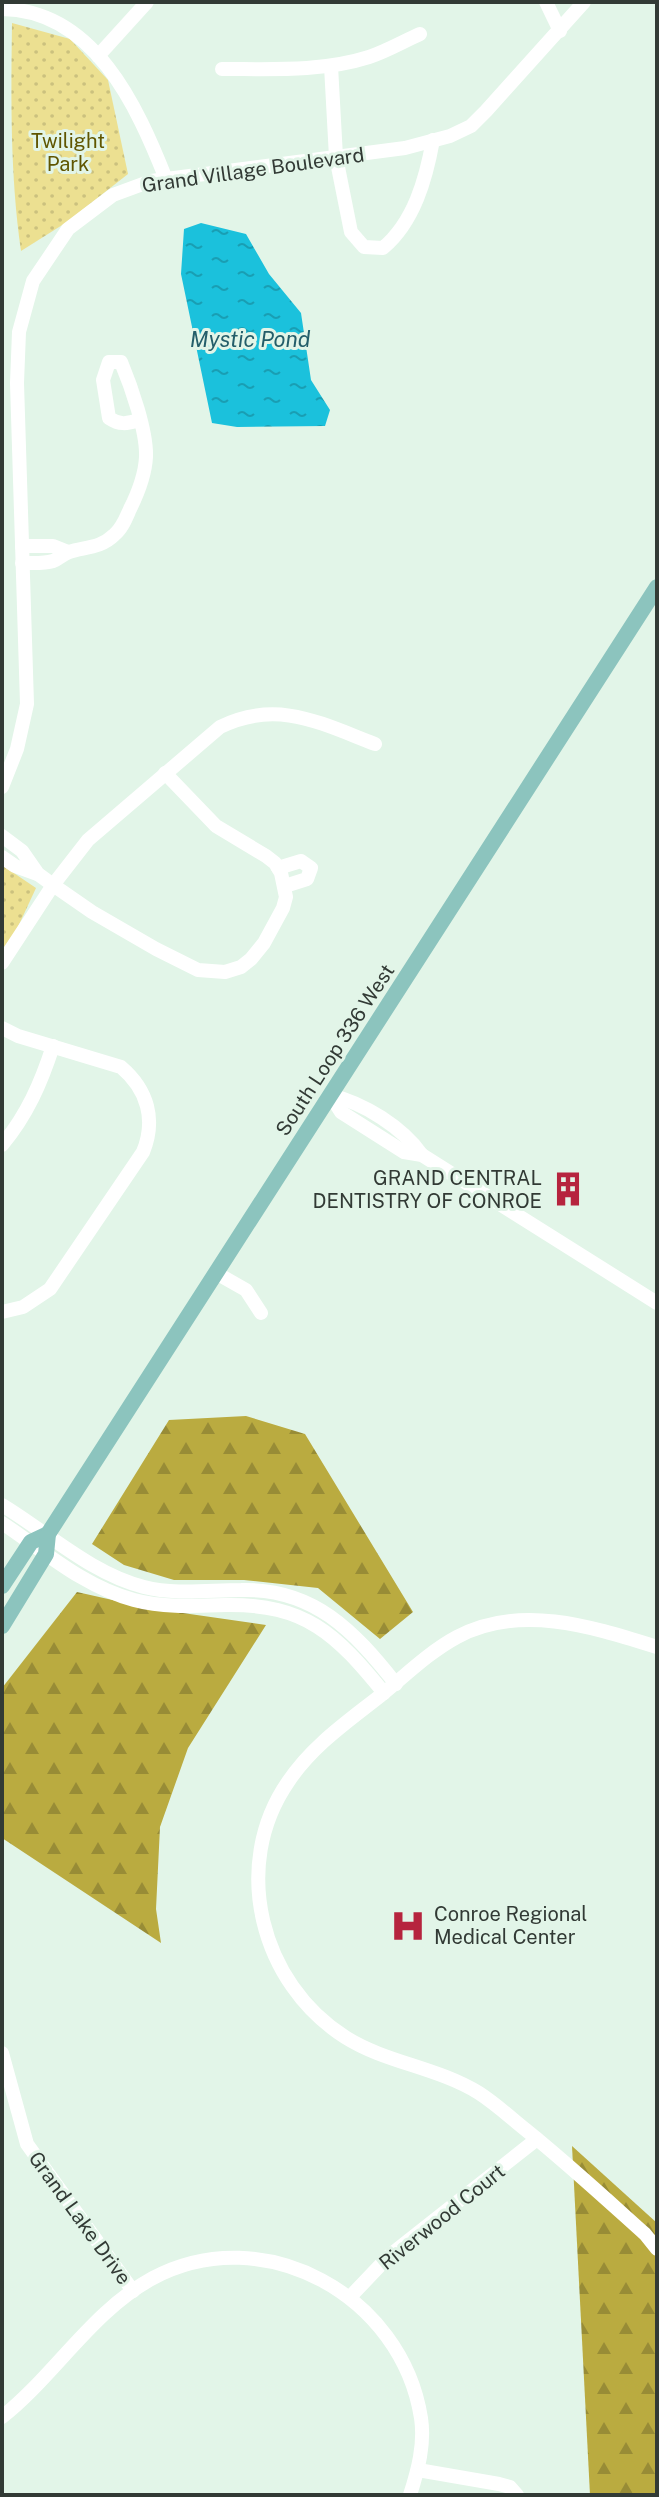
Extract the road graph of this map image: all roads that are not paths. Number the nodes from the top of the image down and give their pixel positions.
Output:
1 (147, 2) edge
2 (546, 2) edge
3 (584, 2) edge
4 (2, 9) edge
5 (560, 31) junction
6 (420, 34) dead end
7 (98, 56) junction
8 (331, 66) junction
9 (222, 69) dead end
10 (433, 140) junction
11 (336, 157) junction
12 (166, 179) junction
13 (139, 420) dead end
14 (22, 546) junction
15 (68, 552) junction
16 (22, 563) junction
17 (657, 587) edge
18 (375, 744) dead end
19 (165, 773) junction
20 (2, 787) edge
21 (2, 836) edge
22 (2, 857) edge
23 (278, 868) junction
24 (38, 874) junction
25 (53, 885) junction
26 (285, 886) junction
27 (2, 963) edge
28 (2, 1028) edge
29 (53, 1046) junction
30 (330, 1095) junction
31 (2, 1145) edge
32 (216, 1273) junction
33 (657, 1303) edge
34 (2, 1312) edge
35 (261, 1313) dead end
36 (2, 1505) edge
37 (2, 1523) edge
38 (48, 1534) junction
39 (31, 1542) junction
40 (46, 1554) junction
41 (2, 1586) edge
42 (170, 1590) junction
43 (169, 1606) junction
44 (2, 1626) edge
45 (657, 1647) edge
46 (390, 1688) junction
47 (2, 2053) edge
48 (537, 2139) junction
49 (657, 2249) edge
50 (133, 2291) junction
51 (350, 2297) junction
52 (2, 2417) edge
53 (418, 2470) junction
54 (410, 2495) edge
55 (517, 2495) edge

1 - 7 street
2 - 5 street
3 - 5 street, Grand Village Boulevard
4 - 7 street
5 - 10 street, Grand Village Boulevard
6 - 8 street
7 - 12 street
8 - 9 street
8 - 11 street
10 - 11 street, Grand Village Boulevard
10 - 11 street
11 - 12 street, Grand Village Boulevard
12 - 14 street, Grand Village Boulevard
13 - 15 street
14 - 15 street
14 - 16 street, Grand Village Boulevard
15 - 16 street
16 - 20 street, Grand Village Boulevard
17 - 30 main road, South Loop 336 West
18 - 19 street
19 - 23 street
19 - 25 street
21 - 24 street
22 - 24 street
23 - 26 street
23 - 26 street
24 - 25 street
25 - 26 street
25 - 27 street
28 - 29 street
29 - 31 street
29 - 34 street
30 - 32 main road, South Loop 336 West
30 - 33 street
32 - 35 street
32 - 38 main road, South Loop 336 West
36 - 38 street
37 - 39 street
38 - 39 main road
38 - 40 main road, South Loop 336 West
38 - 42 street
39 - 40 street
39 - 41 main road
40 - 43 street
40 - 44 main road, South Loop 336 West
42 - 43 street
42 - 46 street
43 - 46 street
45 - 46 street
46 - 48 street
47 - 50 street, Grand Lake Drive
48 - 49 street
48 - 51 street, Riverwood Court
50 - 51 street
50 - 52 street
51 - 53 street
53 - 54 street
53 - 55 street

